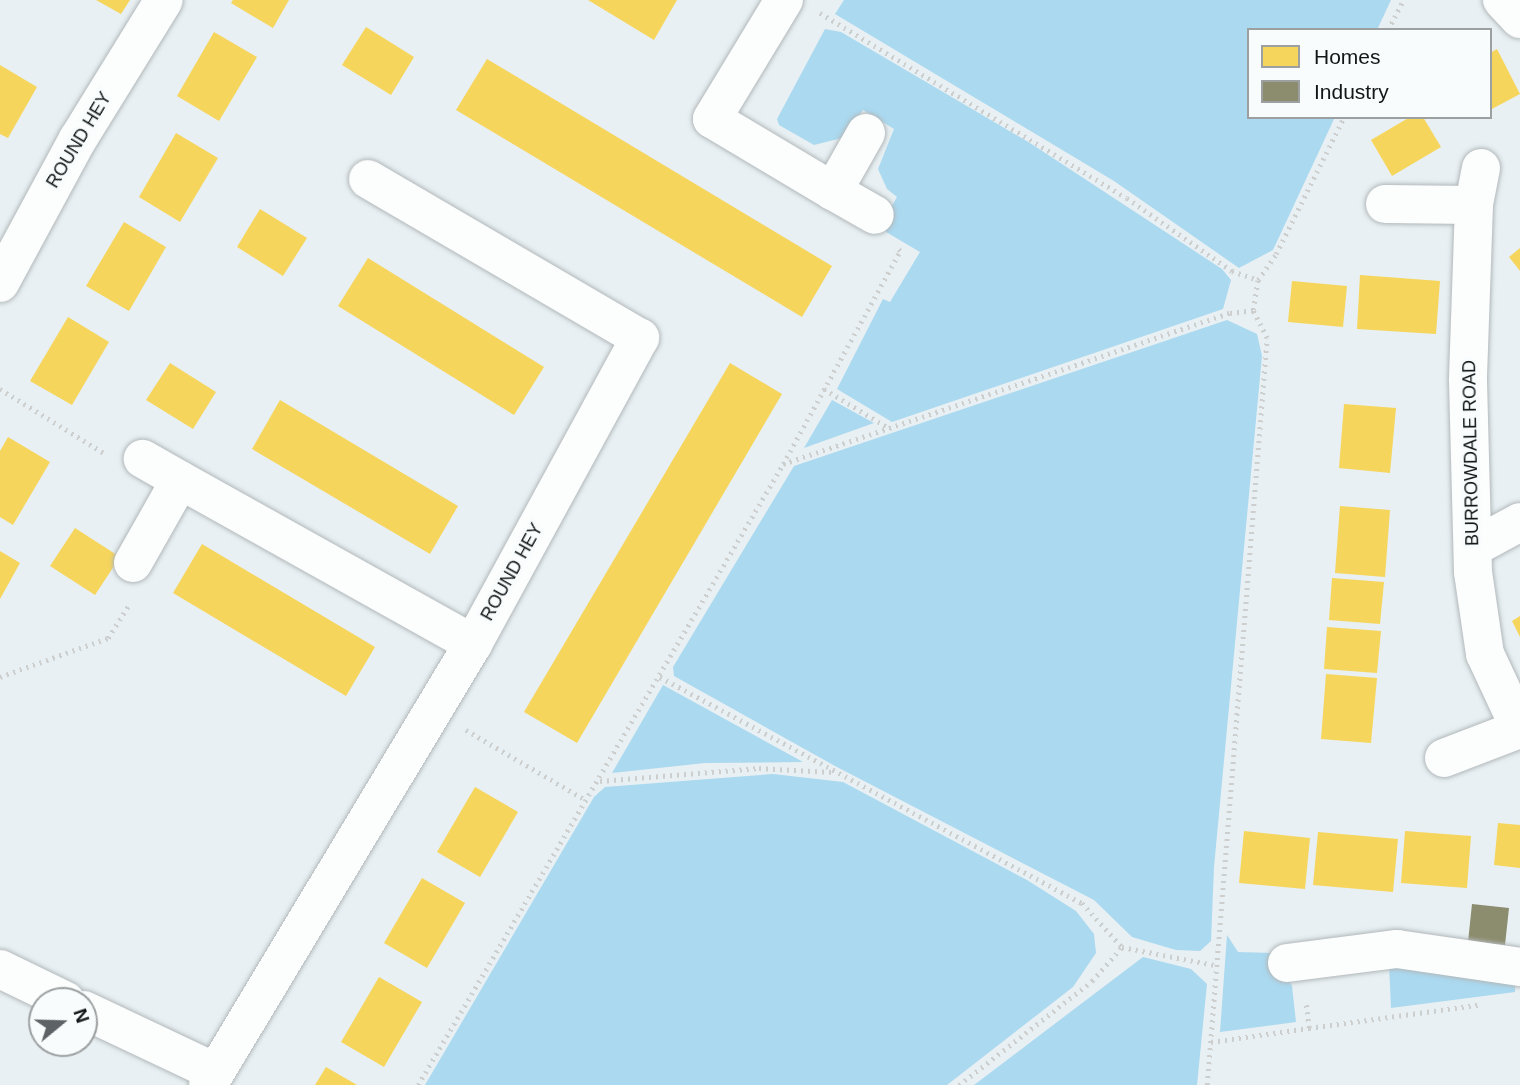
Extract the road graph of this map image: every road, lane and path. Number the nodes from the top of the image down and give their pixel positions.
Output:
1 (164, 0) edge
2 (1403, 0) edge
3 (1502, 0) edge
4 (797, 4) edge
5 (1520, 19) edge
6 (1389, 28) edge
7 (1343, 119) edge
8 (866, 133) dead end
9 (1481, 168) dead end
10 (368, 178) dead end
11 (833, 191) junction
12 (1385, 204) dead end
13 (1474, 205) junction
14 (875, 215) joint
15 (1258, 280) junction
16 (0, 283) edge
17 (1253, 310) junction
18 (0, 389) edge
19 (824, 389) junction
20 (889, 428) junction
21 (143, 459) joint
22 (783, 464) junction
23 (180, 480) junction
24 (1520, 522) edge
25 (1474, 547) junction
26 (133, 563) joint
27 (473, 644) junction
28 (0, 677) edge
29 (660, 677) junction
30 (432, 711) junction
31 (1520, 729) edge
32 (1444, 758) dead end
33 (835, 772) junction
34 (599, 781) junction
35 (586, 800) junction
36 (1122, 947) junction
37 (1294, 962) joint
38 (1215, 965) junction
39 (1520, 967) edge
40 (0, 970) edge
41 (36, 987) edge
42 (1480, 1004) dead end
43 (98, 1018) edge
44 (1309, 1028) junction
45 (1211, 1042) junction
46 (211, 1079) edge
47 (418, 1085) edge
48 (958, 1085) edge
49 (1208, 1085) edge

1 - 16 street, ROUND HEY
2 - 6 path
3 - 5 street
4 - 11 street
4 - 15 path
7 - 15 path
8 - 11 street
9 - 13 street, BURROWDALE ROAD
10 - 27 street, ROUND HEY
11 - 14 street
12 - 13 street
13 - 25 street, BURROWDALE ROAD
14 - 19 path
15 - 17 path
17 - 20 path
17 - 38 path
18 - 21 path
19 - 20 path
19 - 22 path
20 - 22 path
21 - 23 street
22 - 29 path
23 - 26 street
23 - 27 street
24 - 25 street
25 - 31 street, BURROWDALE ROAD
26 - 28 path
27 - 30 street, ROUND HEY
29 - 33 path
29 - 34 path
30 - 35 path
30 - 46 street, ROUND HEY
31 - 32 street
33 - 34 path
33 - 36 path
34 - 35 path
35 - 47 path
36 - 38 path
36 - 48 path
37 - 39 street
37 - 44 path
38 - 45 path
40 - 41 street
42 - 44 path
43 - 46 street, ROUND HEY
44 - 45 path
45 - 49 path

